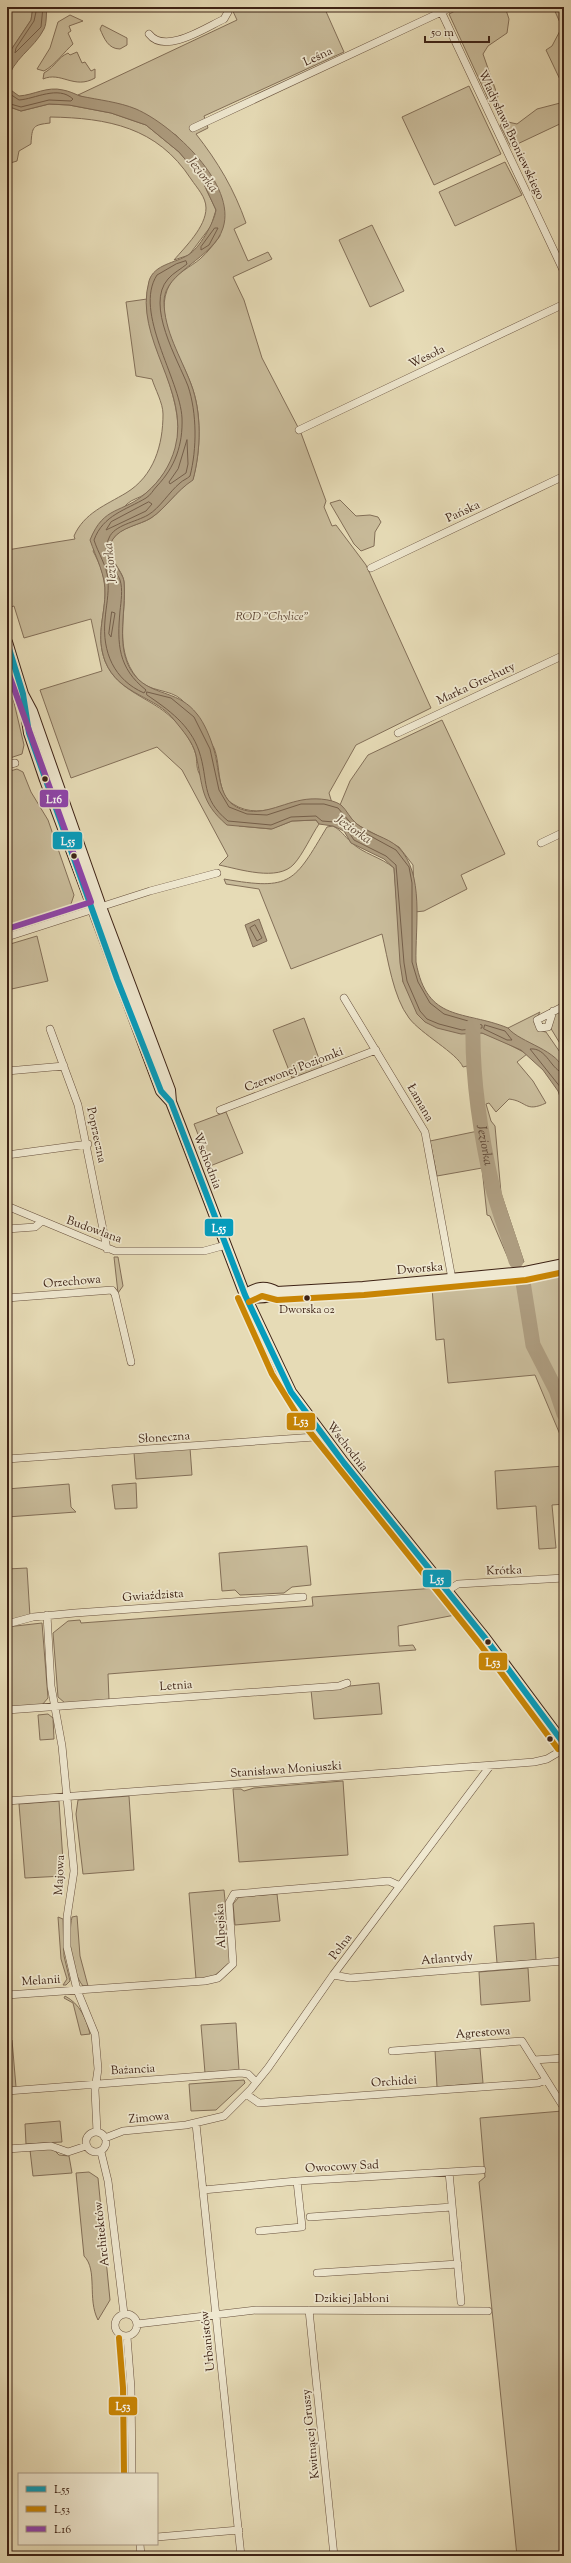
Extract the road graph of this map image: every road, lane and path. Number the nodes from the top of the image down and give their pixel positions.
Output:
1 (227, 7) edge
2 (452, 7) edge
3 (440, 10) edge
4 (149, 34) dead end
5 (193, 128) dead end
6 (564, 272) edge
7 (564, 304) edge
8 (299, 430) dead end
9 (564, 476) edge
10 (371, 568) dead end
11 (7, 642) edge
12 (564, 655) edge
13 (398, 733) dead end
14 (15, 763) dead end
15 (7, 765) edge
16 (564, 832) edge
17 (541, 843) dead end
18 (216, 873) dead end
19 (96, 908) junction
20 (7, 937) edge
21 (344, 998) dead end
22 (564, 1006) edge
23 (553, 1011) dead end
24 (50, 1029) dead end
25 (376, 1050) junction
26 (64, 1066) junction
27 (7, 1071) edge
28 (220, 1110) dead end
29 (88, 1144) junction
30 (7, 1155) edge
31 (7, 1206) edge
32 (42, 1221) junction
33 (7, 1229) edge
34 (226, 1245) junction
35 (107, 1249) junction
36 (564, 1264) edge
37 (452, 1279) junction
38 (245, 1295) junction
39 (7, 1298) edge
40 (130, 1362) dead end
41 (321, 1435) junction
42 (7, 1458) edge
43 (564, 1578) edge
44 (447, 1591) junction
45 (303, 1597) dead end
46 (47, 1615) junction
47 (7, 1624) edge
48 (347, 1683) dead end
49 (55, 1707) junction
50 (7, 1710) edge
51 (564, 1744) edge
52 (564, 1749) edge
53 (490, 1766) junction
54 (66, 1797) junction
55 (7, 1801) edge
56 (400, 1886) junction
57 (564, 1961) edge
58 (333, 1975) junction
59 (77, 1990) junction
60 (7, 1995) edge
61 (392, 2051) dead end
62 (564, 2058) edge
63 (534, 2060) junction
64 (546, 2080) junction
65 (256, 2082) junction
66 (95, 2083) junction
67 (7, 2091) edge
68 (246, 2094) junction
69 (564, 2108) edge
70 (196, 2124) junction
71 (97, 2132) junction
72 (105, 2138) junction
73 (86, 2146) junction
74 (7, 2149) edge
75 (100, 2152) junction
76 (482, 2170) dead end
77 (449, 2172) junction
78 (297, 2181) junction
79 (204, 2190) junction
80 (452, 2207) junction
81 (310, 2218) dead end
82 (258, 2231) dead end
83 (458, 2264) junction
84 (317, 2273) dead end
85 (461, 2302) dead end
86 (309, 2310) junction
87 (488, 2312) dead end
88 (124, 2314) junction
89 (216, 2314) junction
90 (137, 2324) junction
91 (127, 2337) junction
92 (132, 2473) edge
93 (239, 2530) junction
94 (158, 2537) edge
95 (140, 2545) edge
96 (141, 2556) edge
97 (241, 2556) edge
98 (334, 2556) edge

1 - 4 street
2 - 3 street, Leśna
3 - 5 street, Leśna
3 - 6 street, Władysława Broniewskiego
7 - 8 street, Wesoła
9 - 10 street, Pańska
11 - 19 main road, Wschodnia
12 - 13 street, Marka Grechuty
14 - 15 street
16 - 17 street
18 - 19 street
19 - 20 street
19 - 34 main road, Wschodnia
21 - 25 street, Łamana
22 - 23 street
24 - 26 street, Poprzeczna
25 - 28 street, Czerwonej Poziomki
25 - 37 street, Łamana
26 - 27 street
26 - 29 street, Poprzeczna
29 - 30 street
29 - 35 street, Poprzeczna
31 - 32 street, Budowlana
32 - 33 street
32 - 35 street, Budowlana
34 - 35 street, Budowlana
34 - 38 main road, Wschodnia
36 - 37 main road, Dworska
37 - 38 main road, Dworska
38 - 41 main road, Wschodnia
39 - 40 street, Orzechowa
41 - 42 street, Słoneczna
41 - 44 main road, Wschodnia
43 - 44 street, Krótka
44 - 51 main road, Wschodnia
45 - 46 street, Gwiaździsta
46 - 47 street, Gwiaździsta
46 - 49 street, Majowa
48 - 49 street, Letnia
49 - 50 street, Letnia
49 - 54 street, Majowa
52 - 53 street, Stanisława Moniuszki
53 - 54 street, Stanisława Moniuszki
53 - 56 street, Polna
54 - 55 street, Stanisława Moniuszki
54 - 59 street, Majowa
56 - 58 street, Polna
56 - 59 street, Alpejska
57 - 58 street, Atlantydy
58 - 65 street, Polna
59 - 60 street, Melanii
59 - 66 street, Majowa
61 - 63 street, Agrestowa
62 - 63 street
63 - 64 street
64 - 68 street, Orchidei
64 - 69 street
65 - 66 street, Bażancia
65 - 68 street, Polna
66 - 67 street, Bażancia
66 - 71 street, Majowa
68 - 70 street, Polna
70 - 72 street, Zimowa
70 - 79 street, Urbanistów
71 - 72 street
71 - 73 street
72 - 75 street
73 - 74 street
73 - 75 street
75 - 88 street, Architektów
76 - 77 street, Owocowy Sad
77 - 78 street, Owocowy Sad
77 - 80 street
78 - 79 street, Owocowy Sad
78 - 82 street
79 - 89 street, Urbanistów
80 - 81 street
80 - 83 street
83 - 84 street
83 - 85 street
86 - 87 street, Dzikiej Jabłoni
86 - 89 street, Dzikiej Jabłoni
86 - 98 street, Kwitnącej Gruszy
88 - 90 street
88 - 91 street
89 - 90 street, Dzikiej Jabłoni
89 - 93 street, Urbanistów
90 - 91 street
91 - 92 street
93 - 94 street
93 - 97 street, Urbanistów
95 - 96 street

